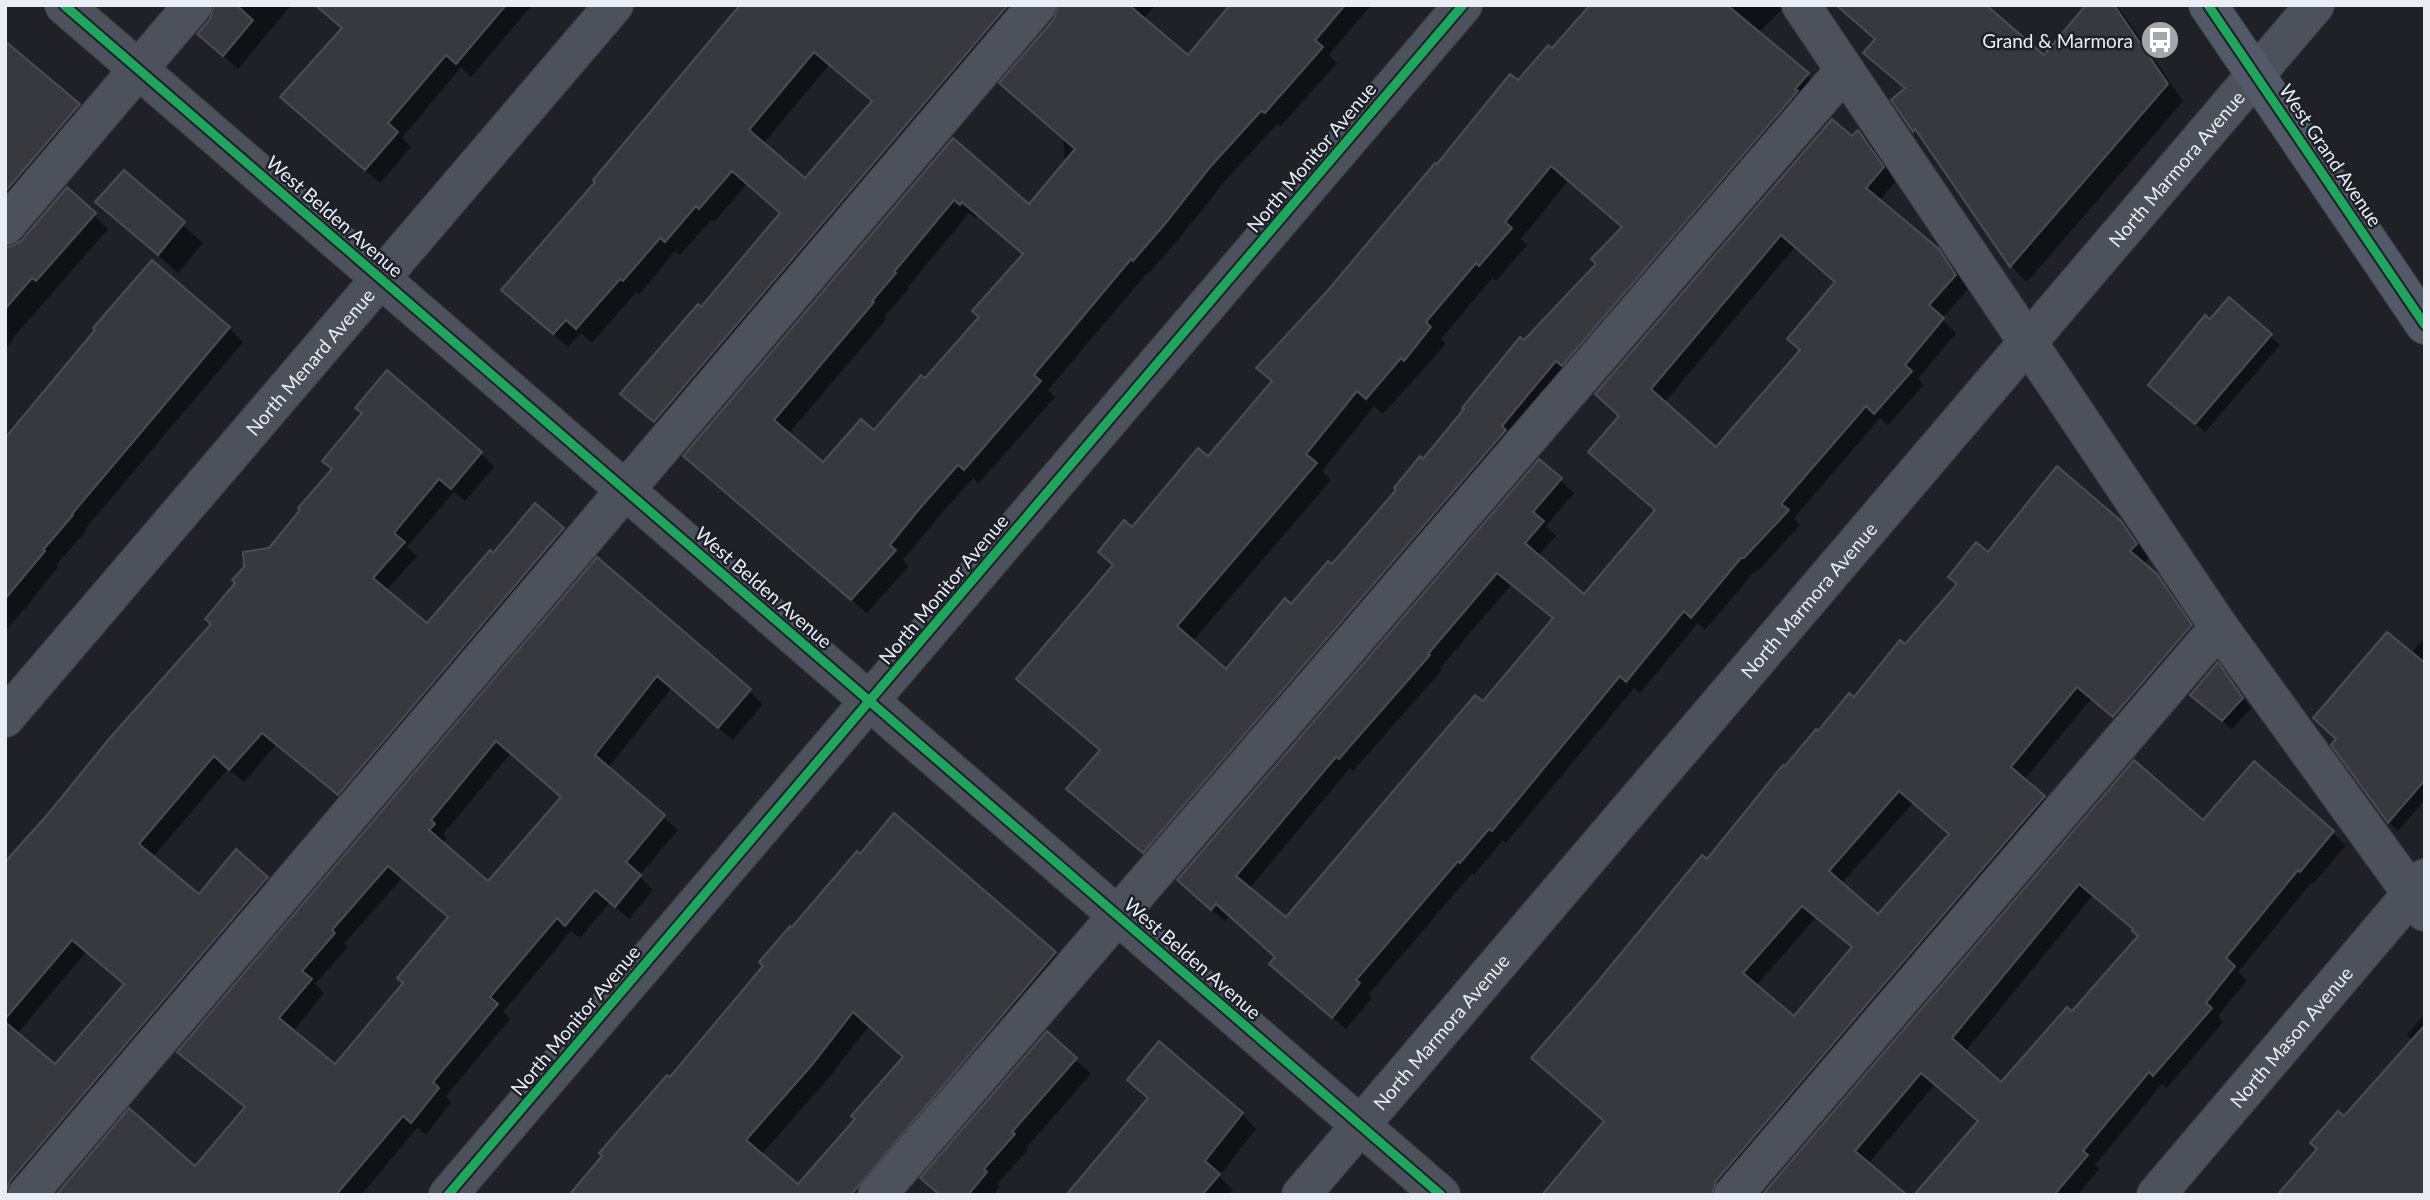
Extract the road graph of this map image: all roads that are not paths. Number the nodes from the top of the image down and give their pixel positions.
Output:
1 (64, 5) edge
2 (193, 5) edge
3 (614, 5) edge
4 (1037, 5) edge
5 (1463, 5) edge
6 (1801, 5) edge
7 (2208, 5) edge
8 (2315, 5) edge
9 (138, 69) junction
10 (1844, 71) junction
11 (2256, 75) junction
12 (5, 226) edge
13 (381, 279) junction
14 (2425, 325) edge
15 (2028, 342) junction
16 (625, 491) junction
17 (2219, 627) junction
18 (870, 701) junction
19 (5, 718) edge
20 (2420, 894) edge
21 (1116, 915) junction
22 (1360, 1126) junction
23 (27, 1195) edge
24 (448, 1195) edge
25 (877, 1195) edge
26 (1301, 1195) edge
27 (1441, 1195) edge
28 (1733, 1195) edge
29 (2155, 1195) edge

1 - 9 street, West Belden Avenue
2 - 9 street
3 - 13 street, North Menard Avenue
4 - 16 street
5 - 18 street, North Monitor Avenue
6 - 10 street
7 - 11 main road, West Grand Avenue
8 - 11 street, North Marmora Avenue
9 - 12 street
9 - 13 street, West Belden Avenue
10 - 15 street
10 - 21 street
11 - 14 main road, West Grand Avenue
11 - 15 street, North Marmora Avenue
13 - 16 street, West Belden Avenue
13 - 19 street, North Menard Avenue
15 - 17 street
15 - 22 street, North Marmora Avenue
16 - 18 street, West Belden Avenue
16 - 23 street
17 - 20 street
17 - 28 street
18 - 21 street, West Belden Avenue
18 - 24 street, North Monitor Avenue
20 - 29 street, North Mason Avenue
21 - 22 street, West Belden Avenue
21 - 25 street
22 - 26 street, North Marmora Avenue
22 - 27 street, West Belden Avenue

